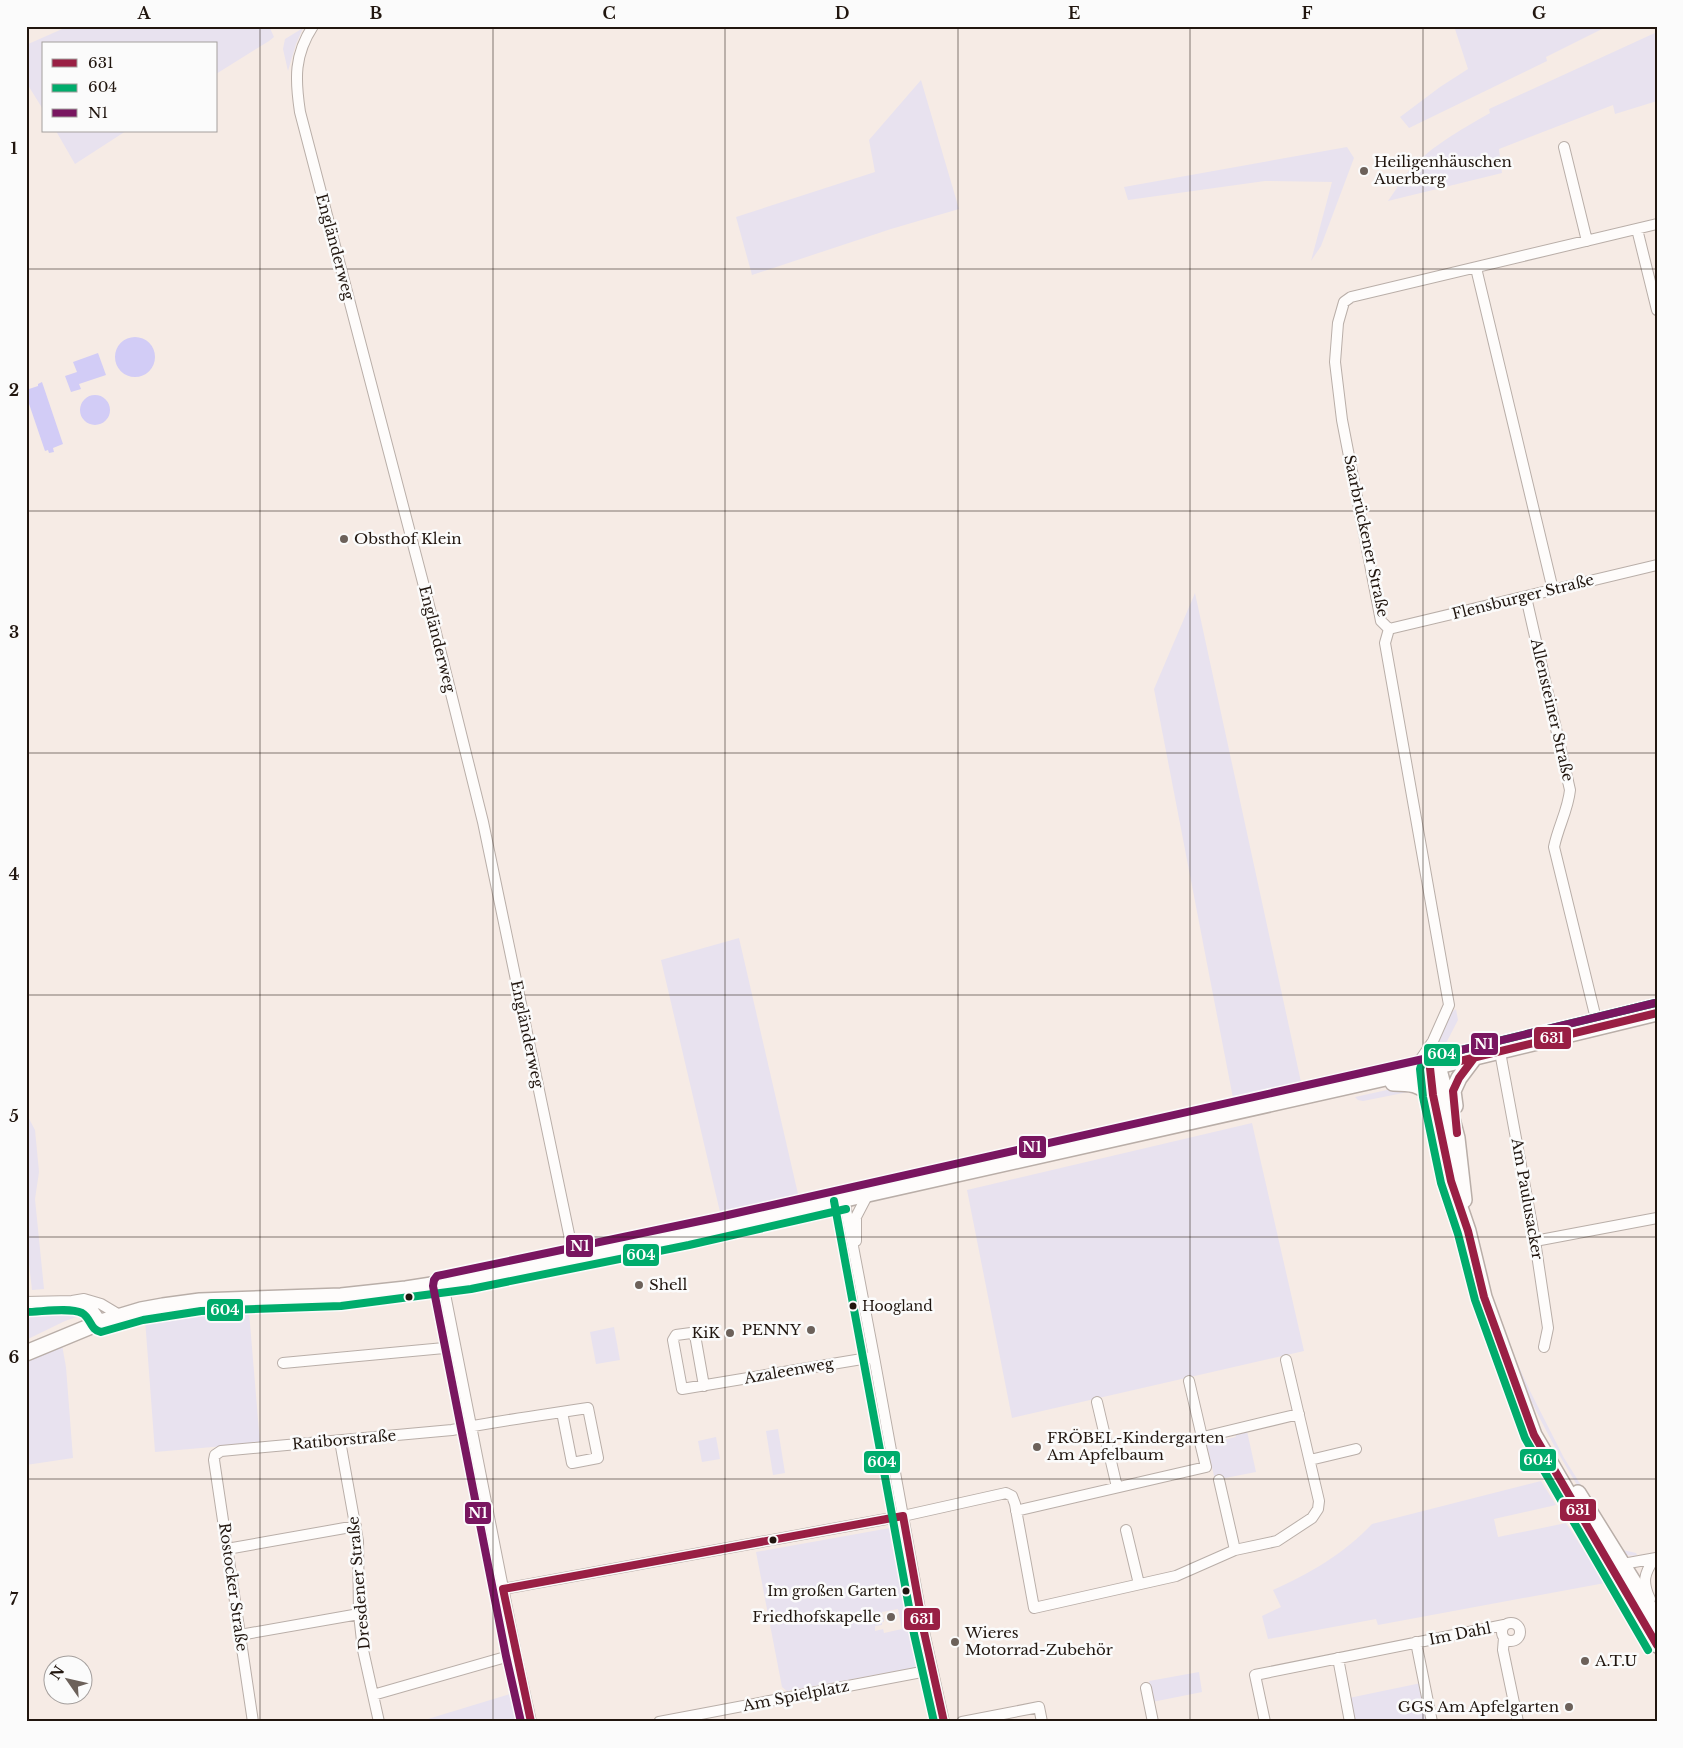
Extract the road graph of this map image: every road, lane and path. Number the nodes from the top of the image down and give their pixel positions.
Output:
1 (313, 26) edge
2 (1564, 146) dead end
3 (1657, 224) edge
4 (1637, 229) junction
5 (1587, 242) junction
6 (1476, 268) junction
7 (1657, 310) edge
8 (1657, 565) edge
9 (1553, 590) junction
10 (1526, 597) junction
11 (1389, 629) junction
12 (1657, 1013) edge
13 (1598, 1027) junction
14 (1433, 1041) junction
15 (1500, 1052) junction
16 (1474, 1058) junction
17 (1434, 1067) junction
18 (1412, 1072) junction
19 (1362, 1083) junction
20 (1433, 1095) junction
21 (1457, 1138) junction
22 (868, 1194) junction
23 (844, 1199) junction
24 (1657, 1218) edge
25 (1468, 1231) junction
26 (1535, 1242) junction
27 (855, 1257) junction
28 (574, 1258) junction
29 (443, 1284) junction
30 (72, 1301) junction
31 (26, 1302) edge
32 (121, 1316) junction
33 (101, 1322) junction
34 (455, 1347) junction
35 (1544, 1347) dead end
36 (26, 1353) edge
37 (874, 1357) junction
38 (1286, 1360) dead end
39 (283, 1363) dead end
40 (1189, 1381) dead end
41 (704, 1386) junction
42 (1097, 1402) dead end
43 (562, 1412) junction
44 (1299, 1414) junction
45 (471, 1426) junction
46 (1202, 1437) junction
47 (340, 1441) junction
48 (1356, 1449) dead end
49 (217, 1453) joint
50 (1310, 1460) junction
51 (1219, 1480) dead end
52 (1117, 1487) junction
53 (1016, 1510) junction
54 (903, 1516) junction
55 (356, 1526) junction
56 (1126, 1530) dead end
57 (227, 1549) junction
58 (1235, 1550) junction
59 (1656, 1558) edge
60 (1616, 1564) junction
61 (1139, 1584) junction
62 (503, 1589) junction
63 (359, 1614) junction
64 (1657, 1615) edge
65 (1657, 1620) edge
66 (1504, 1625) junction
67 (240, 1635) junction
68 (1504, 1638) junction
69 (1416, 1642) junction
70 (1657, 1645) edge
71 (516, 1654) junction
72 (1338, 1658) junction
73 (932, 1670) junction
74 (1146, 1688) dead end
75 (373, 1696) junction
76 (253, 1722) edge
77 (379, 1722) edge
78 (531, 1722) edge
79 (659, 1722) edge
80 (944, 1722) edge
81 (962, 1722) edge
82 (1042, 1722) edge
83 (1153, 1722) edge
84 (1265, 1722) edge
85 (1350, 1722) edge
86 (1432, 1722) edge
87 (1518, 1722) edge

1 - 28 street, Engländerweg
2 - 5 street
3 - 4 street, Saarbrückener Straße
4 - 5 street, Saarbrückener Straße
4 - 7 street
5 - 6 street, Saarbrückener Straße
6 - 9 street
6 - 11 street, Saarbrückener Straße
8 - 9 street, Flensburger Straße
9 - 10 street, Flensburger Straße
10 - 11 street, Flensburger Straße
10 - 13 street, Allensteiner Straße
11 - 14 street, Saarbrückener Straße
12 - 13 main road
13 - 15 main road
14 - 17 street
14 - 18 street, Saarbrückener Straße
15 - 16 main road
15 - 26 street, Am Paulusacker
16 - 17 main road
16 - 21 main road
17 - 18 main road
17 - 20 main road
17 - 21 main road
18 - 19 main road
19 - 20 main road
19 - 22 main road
20 - 25 main road
21 - 25 main road
22 - 23 main road
22 - 27 street
23 - 27 street
23 - 28 main road
24 - 26 street
25 - 60 main road
26 - 35 street, Am Paulusacker
27 - 37 street
28 - 29 main road
29 - 32 main road
29 - 34 street
30 - 31 street
30 - 32 street
30 - 33 street
32 - 33 main road
33 - 36 main road
34 - 39 street
34 - 45 street
37 - 41 street, Azaleenweg
37 - 54 street
38 - 44 street
40 - 46 street
41 - 41 street, Azaleenweg
42 - 52 street
43 - 43 street, Ratiborstraße
43 - 45 street, Ratiborstraße
44 - 46 street
44 - 50 street
45 - 47 street, Ratiborstraße
45 - 62 street
46 - 52 street
47 - 49 street, Ratiborstraße
47 - 55 street, Dresdener Straße
48 - 50 street
49 - 57 street, Rostocker Straße
50 - 58 street
51 - 58 street
52 - 53 street
53 - 54 street
53 - 61 street
54 - 62 street
54 - 73 street
55 - 57 street
55 - 63 street, Dresdener Straße
56 - 61 street
57 - 67 street, Rostocker Straße
58 - 61 street
59 - 60 street
59 - 64 street
60 - 65 main road
60 - 70 main road
62 - 71 street
63 - 67 street
63 - 75 street, Dresdener Straße
66 - 68 street
66 - 68 street
66 - 69 street, Im Dahl
67 - 76 street, Rostocker Straße
68 - 87 street
69 - 72 street, Im Dahl
69 - 86 street, Im Dahl
71 - 75 street
71 - 78 street
72 - 84 street, Im Dahl
72 - 85 street
73 - 79 street, Am Spielplatz
73 - 80 street
74 - 83 street
75 - 77 street, Dresdener Straße
81 - 82 street

